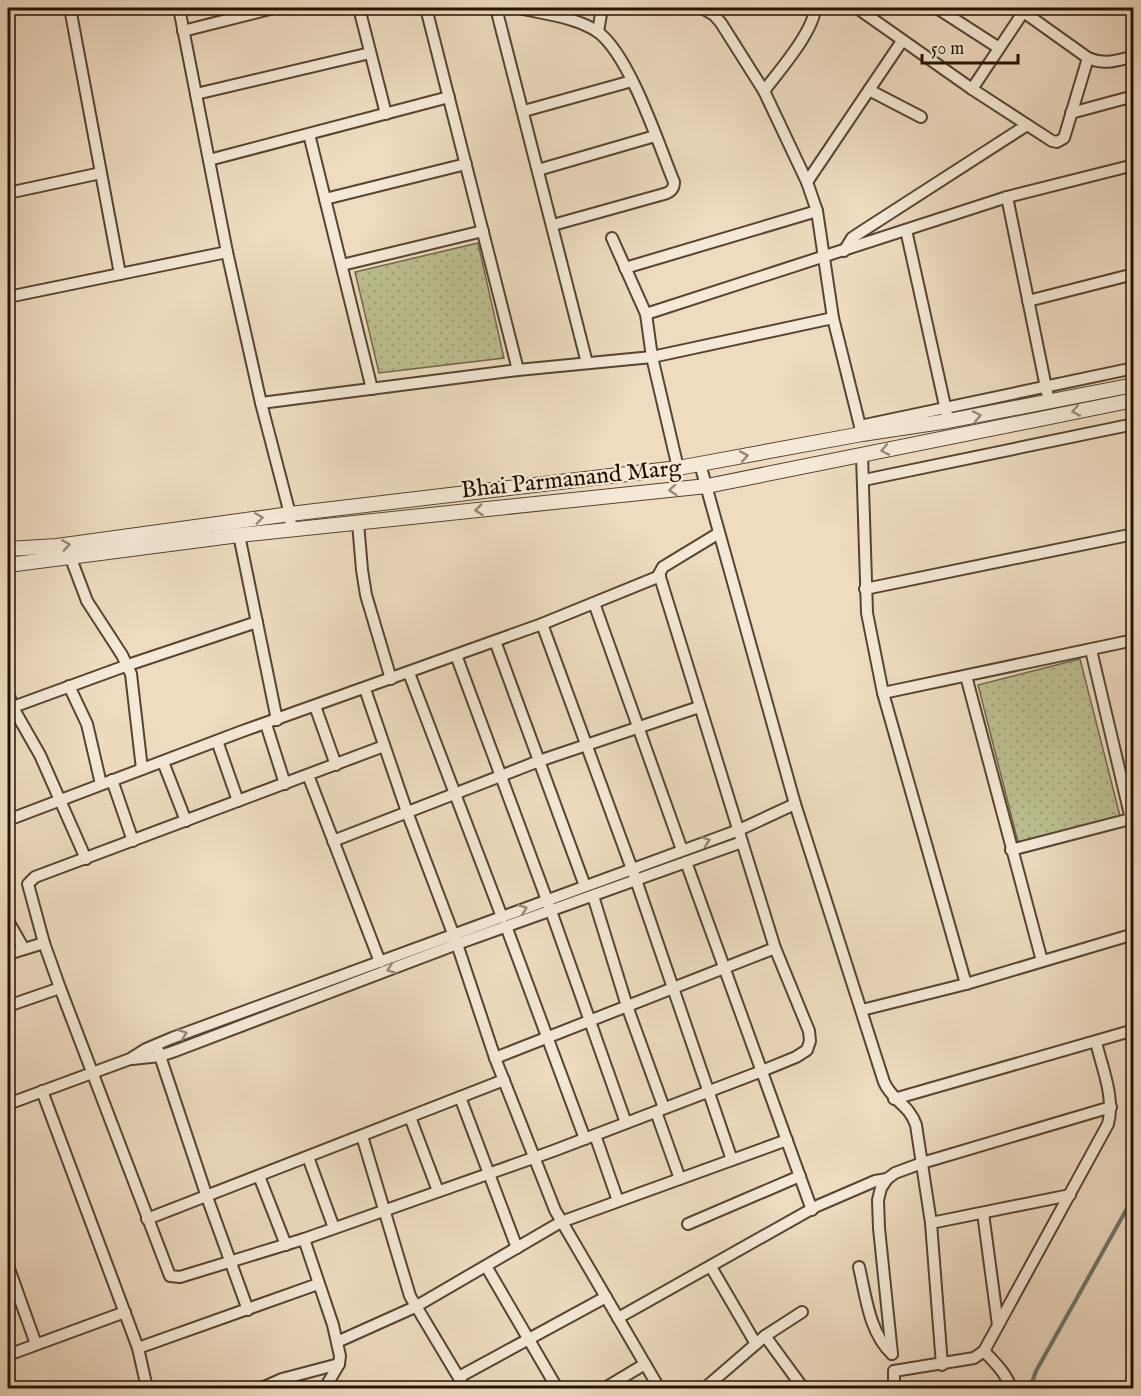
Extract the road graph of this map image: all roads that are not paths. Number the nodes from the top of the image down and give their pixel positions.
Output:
1 (70, 8) edge
2 (179, 8) edge
3 (274, 8) edge
4 (359, 8) edge
5 (426, 8) edge
6 (496, 8) edge
7 (519, 8) edge
8 (602, 8) edge
9 (702, 8) edge
10 (801, 8) edge
11 (815, 8) edge
12 (857, 8) edge
13 (937, 8) edge
14 (260, 9) edge
15 (1023, 9) edge
16 (183, 31) junction
17 (598, 32) junction
18 (902, 41) junction
19 (999, 48) junction
20 (370, 53) junction
21 (1134, 56) edge
22 (1088, 58) junction
23 (632, 81) junction
24 (972, 89) junction
25 (869, 90) junction
26 (764, 91) junction
27 (196, 94) junction
28 (1134, 96) edge
29 (449, 97) junction
30 (524, 111) junction
31 (1071, 113) junction
32 (386, 114) junction
33 (921, 117) dead end
34 (1027, 125) junction
35 (309, 134) junction
36 (655, 136) junction
37 (209, 160) junction
38 (466, 164) junction
39 (1134, 165) edge
40 (538, 170) junction
41 (102, 173) junction
42 (807, 182) junction
43 (8, 193) edge
44 (1007, 197) junction
45 (325, 199) junction
46 (817, 211) junction
47 (553, 225) junction
48 (906, 230) junction
49 (483, 231) junction
50 (612, 238) dead end
51 (844, 251) junction
52 (227, 252) junction
53 (825, 257) junction
54 (342, 265) junction
55 (625, 268) junction
56 (120, 274) junction
57 (1134, 274) edge
58 (8, 297) edge
59 (1028, 301) junction
60 (646, 314) junction
61 (833, 318) junction
62 (652, 357) junction
63 (587, 363) junction
64 (1134, 369) edge
65 (518, 370) junction
66 (1134, 385) edge
67 (1046, 387) junction
68 (372, 389) junction
69 (1134, 400) edge
70 (1049, 402) junction
71 (261, 403) junction
72 (947, 415) junction
73 (1134, 424) edge
74 (861, 430) junction
75 (862, 455) junction
76 (700, 464) junction
77 (678, 468) junction
78 (864, 480) junction
79 (706, 486) junction
80 (290, 514) junction
81 (358, 523) junction
82 (291, 530) junction
83 (719, 533) junction
84 (1134, 534) edge
85 (239, 535) junction
86 (8, 549) edge
87 (70, 556) junction
88 (8, 564) edge
89 (660, 576) junction
90 (865, 589) junction
91 (594, 603) junction
92 (257, 622) junction
93 (542, 624) junction
94 (1134, 640) edge
95 (495, 641) junction
96 (1091, 650) junction
97 (456, 655) junction
98 (128, 665) junction
99 (409, 673) junction
100 (966, 676) junction
101 (390, 679) junction
102 (69, 686) junction
103 (364, 689) junction
104 (883, 693) junction
105 (8, 694) edge
106 (315, 706) junction
107 (699, 707) junction
108 (12, 712) edge
109 (272, 722) junction
110 (637, 728) junction
111 (217, 741) junction
112 (585, 745) junction
113 (384, 746) junction
114 (539, 761) junction
115 (163, 762) junction
116 (336, 765) junction
117 (142, 770) junction
118 (308, 775) junction
119 (500, 776) junction
120 (107, 782) junction
121 (285, 784) junction
122 (454, 794) junction
123 (60, 798) junction
124 (238, 801) junction
125 (795, 804) junction
126 (407, 812) junction
127 (1132, 819) edge
128 (8, 820) edge
129 (186, 821) junction
130 (739, 830) junction
131 (133, 841) junction
132 (333, 841) junction
133 (742, 842) junction
134 (682, 850) junction
135 (1011, 850) junction
136 (86, 859) junction
137 (686, 862) junction
138 (632, 869) junction
139 (636, 880) junction
140 (589, 891) junction
141 (549, 905) junction
142 (8, 921) edge
143 (504, 922) junction
144 (1134, 934) edge
145 (455, 940) junction
146 (44, 943) junction
147 (24, 948) junction
148 (775, 948) junction
149 (8, 954) edge
150 (1042, 961) junction
151 (380, 962) junction
152 (724, 968) junction
153 (354, 977) junction
154 (966, 984) junction
155 (60, 988) junction
156 (672, 988) junction
157 (8, 1006) edge
158 (627, 1006) junction
159 (862, 1010) junction
160 (588, 1021) junction
161 (1134, 1030) edge
162 (547, 1038) junction
163 (1095, 1042) junction
164 (156, 1044) junction
165 (160, 1056) junction
166 (495, 1058) junction
167 (130, 1059) junction
168 (762, 1071) junction
169 (93, 1073) junction
170 (504, 1080) junction
171 (42, 1091) junction
172 (708, 1092) junction
173 (460, 1098) junction
174 (894, 1099) junction
175 (8, 1104) edge
176 (1111, 1107) junction
177 (660, 1110) junction
178 (410, 1117) junction
179 (626, 1123) junction
180 (362, 1136) junction
181 (590, 1137) junction
182 (787, 1140) junction
183 (308, 1157) junction
184 (534, 1157) junction
185 (732, 1160) junction
186 (922, 1163) junction
187 (488, 1174) junction
188 (259, 1176) junction
189 (800, 1176) junction
190 (680, 1179) junction
191 (887, 1179) junction
192 (438, 1191) junction
193 (1070, 1195) junction
194 (207, 1197) junction
195 (618, 1201) junction
196 (384, 1210) junction
197 (812, 1210) junction
198 (983, 1212) junction
199 (147, 1220) junction
200 (561, 1222) junction
201 (931, 1223) junction
202 (688, 1224) dead end
203 (334, 1228) junction
204 (304, 1239) junction
205 (286, 1245) junction
206 (517, 1248) junction
207 (231, 1261) junction
208 (8, 1266) edge
209 (486, 1266) junction
210 (711, 1267) junction
211 (859, 1267) dead end
212 (318, 1284) junction
213 (606, 1297) junction
214 (415, 1307) junction
215 (248, 1310) junction
216 (124, 1312) junction
217 (802, 1312) dead end
218 (618, 1318) junction
219 (998, 1325) junction
220 (765, 1336) junction
221 (528, 1339) junction
222 (337, 1342) junction
223 (36, 1344) junction
224 (756, 1344) junction
225 (138, 1348) junction
226 (984, 1352) junction
227 (8, 1355) edge
228 (339, 1364) junction
229 (645, 1364) junction
230 (942, 1365) junction
231 (459, 1377) junction
232 (708, 1388) edge
233 (147, 1389) edge
234 (262, 1389) edge
235 (326, 1389) edge
236 (465, 1389) edge
237 (557, 1389) edge
238 (605, 1389) edge
239 (659, 1389) edge
240 (803, 1389) edge
241 (894, 1389) edge
242 (1011, 1389) edge

1 - 41 street
2 - 16 street
3 - 14 street
4 - 20 street
5 - 29 street
6 - 30 street
7 - 17 street
8 - 17 street
9 - 26 street
10 - 11 street
11 - 26 street
12 - 18 street
13 - 19 street
14 - 16 street
15 - 19 street
15 - 22 street
16 - 27 street
17 - 23 street
18 - 24 street
18 - 25 street
19 - 24 street
20 - 27 street
20 - 32 street
21 - 22 street
22 - 31 street
23 - 30 street
23 - 36 street
24 - 34 street
25 - 33 street
25 - 42 street
26 - 42 street
27 - 37 street
28 - 31 street
29 - 32 street
29 - 38 street
30 - 40 street
31 - 34 street
32 - 35 street
34 - 51 street
35 - 37 street
35 - 45 street
36 - 40 street
36 - 47 street
37 - 52 street
38 - 45 street
38 - 49 street
39 - 44 street
40 - 47 street
41 - 43 street
41 - 56 street
42 - 46 street
44 - 48 street
44 - 59 street
45 - 54 street
46 - 53 street
46 - 55 street
47 - 63 street
48 - 51 street
48 - 72 street
49 - 54 street
49 - 65 street
50 - 55 street
51 - 53 street
52 - 56 street
52 - 71 street
53 - 60 street
53 - 61 street
54 - 68 street
55 - 60 street
56 - 58 street
57 - 59 street
59 - 67 street
60 - 62 street
61 - 62 street
61 - 74 street
62 - 63 street
62 - 77 street
63 - 65 street
64 - 67 street
65 - 68 street
66 - 70 street, Bhai Parmanand Marg
67 - 70 street
67 - 72 street
68 - 71 street
69 -> 75 street, Bhai Parmanand Marg
72 -> 70 street, Bhai Parmanand Marg
71 - 80 street
72 - 74 street, Bhai Parmanand Marg
73 - 78 street
76 -> 74 street, Bhai Parmanand Marg
75 - 78 street
75 - 79 street, Bhai Parmanand Marg
76 - 77 street, Bhai Parmanand Marg
76 - 79 street
77 - 80 street, Bhai Parmanand Marg
78 - 90 street
79 -> 81 street, Bhai Parmanand Marg
79 - 83 street
80 - 82 street
86 -> 80 street, Bhai Parmanand Marg
81 - 82 street, Bhai Parmanand Marg
81 - 101 street
82 - 85 street, Bhai Parmanand Marg
83 - 89 street
83 - 125 street
84 - 90 street
85 - 87 street, Bhai Parmanand Marg
85 - 92 street
87 - 88 street, Bhai Parmanand Marg
87 - 98 street
89 - 91 street
89 - 107 street
90 - 104 street
91 - 93 street
91 - 110 street
92 - 98 street
92 - 109 street
93 - 95 street
93 - 112 street
94 - 96 street
95 - 97 street
95 - 114 street
96 - 100 street
96 - 127 street
97 - 99 street
97 - 119 street
98 - 102 street
98 - 117 street
99 - 101 street
99 - 122 street
100 - 104 street
100 - 135 street
101 - 103 street
102 - 108 street
102 - 120 street
103 - 106 street
103 - 113 street
104 - 154 street
105 - 108 street
106 - 109 street
106 - 116 street
107 - 110 street
107 - 130 street
108 - 123 street
109 - 111 street
109 - 121 street
110 - 112 street
110 - 134 street
111 - 115 street
111 - 124 street
112 - 114 street
112 - 138 street
113 - 116 street
113 - 126 street
114 - 119 street
114 - 140 street
115 - 117 street
115 - 129 street
116 - 118 street
117 - 120 street
118 - 121 street
118 - 132 street
119 - 122 street
119 - 141 street
120 - 123 street
120 - 131 street
121 - 124 street
122 - 126 street
122 - 143 street
123 - 128 street
123 - 136 street
124 - 129 street
125 - 130 street
125 - 159 street
126 - 132 street
126 - 145 street
127 - 135 street
129 - 131 street
130 - 133 street
134 -> 130 street
131 - 136 street
132 - 151 street
133 - 137 street
133 - 148 street
134 - 138 street
135 - 150 street
136 - 146 street
137 - 139 street
137 - 152 street
138 - 139 street
138 - 140 street
139 - 140 street
139 - 156 street
140 - 141 street
140 - 158 street
141 - 143 street
141 - 160 street
142 - 147 street
143 - 145 street
143 - 162 street
144 - 150 street
145 - 151 street
145 -> 153 street
145 - 166 street
146 - 147 street
146 - 155 street
147 - 149 street
148 - 152 street
148 - 168 street
150 - 154 street
151 - 153 street
152 - 156 street
152 - 168 street
164 -> 153 street
153 - 165 street
154 - 159 street
155 - 157 street
155 - 169 street
156 - 158 street
156 - 172 street
158 - 160 street
158 - 177 street
159 - 174 street
160 - 162 street
160 - 179 street
161 - 163 street
162 - 166 street
162 - 181 street
163 - 174 street
163 - 176 street
164 - 165 street
164 - 167 street
165 - 167 street
165 - 194 street
166 - 170 street
167 - 169 street
168 - 172 street
168 - 182 street
169 - 171 street
169 - 199 street
170 - 173 street
170 - 184 street
171 - 175 street
171 - 216 street
172 - 177 street
172 - 185 street
173 - 178 street
173 - 187 street
174 - 186 street
176 - 186 street
176 - 193 street
177 - 179 street
177 - 190 street
178 - 180 street
178 - 192 street
179 - 181 street
180 - 183 street
180 - 196 street
181 - 184 street
181 - 195 street
182 - 185 street
182 - 189 street
183 - 188 street
183 - 203 street
184 - 187 street
184 - 200 street
185 - 190 street
186 - 191 street
186 - 201 street
187 - 192 street
187 - 206 street
188 - 194 street
188 - 205 street
189 - 197 street
189 - 202 street
190 - 195 street
191 - 197 street
191 - 211 street
192 - 196 street
193 - 198 street
193 - 219 street
194 - 199 street
194 - 207 street
195 - 200 street
196 - 203 street
196 - 214 street
197 - 210 street
198 - 201 street
198 - 219 street
199 - 207 street
200 - 206 street
200 - 213 street
201 - 230 street
203 - 204 street
204 - 205 street
204 - 212 street
205 - 207 street
206 - 209 street
207 - 215 street
208 - 223 street
209 - 214 street
209 - 221 street
210 - 218 street
210 - 224 street
212 - 215 street
212 - 222 street
213 - 218 street
213 - 221 street
214 - 222 street
214 - 231 street
215 - 225 street
216 - 223 street
216 - 225 street
217 - 220 street
218 - 229 street
219 - 226 street
220 - 224 street
220 - 240 street
221 - 231 street
221 - 237 street
222 - 228 street
223 - 227 street
224 - 232 street
225 - 233 street
226 - 230 street
226 - 242 street
228 - 234 street
228 - 235 street
229 - 238 street
229 - 239 street
230 - 241 street
231 - 236 street

